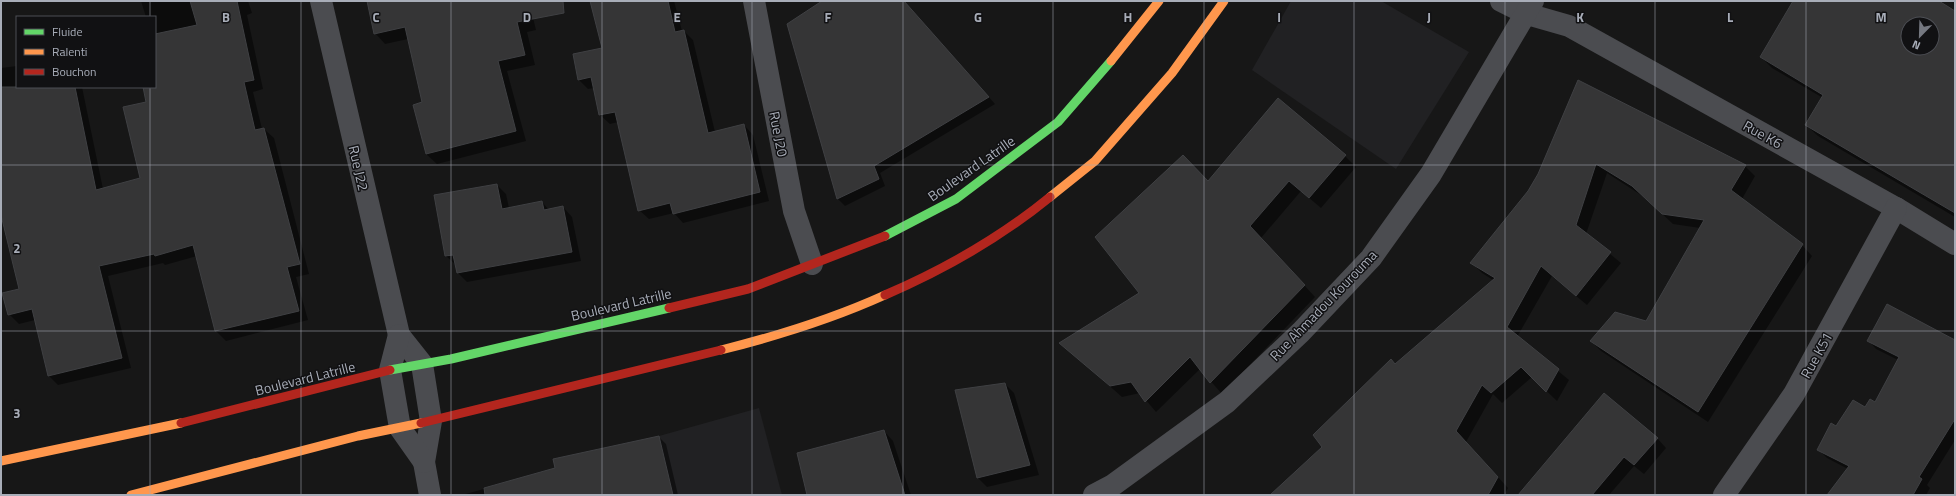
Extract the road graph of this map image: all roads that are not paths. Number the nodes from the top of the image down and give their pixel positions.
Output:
1 (321, 1) edge
2 (1159, 1) edge
3 (1224, 1) edge
4 (1501, 1) edge
5 (1548, 1) edge
6 (760, 4) edge
7 (1530, 7) edge
8 (1569, 26) junction
9 (1896, 208) junction
10 (1955, 244) edge
11 (812, 264) junction
12 (399, 335) junction
13 (422, 364) junction
14 (390, 370) junction
15 (431, 421) junction
16 (400, 428) junction
17 (1, 461) edge
18 (424, 462) junction
19 (1116, 490) edge
20 (131, 495) edge
21 (430, 495) edge
22 (1094, 495) edge
23 (1724, 495) edge

1 - 12 street, Rue J22
2 - 11 main road, Boulevard Latrille
3 - 15 main road
4 - 7 street, Rue K6
5 - 8 street, Rue K6
6 - 11 street, Rue J20
7 - 8 street, Rue K6
7 - 19 street, Rue Ahmadou Kourouma
8 - 9 street, Rue K6
9 - 10 street, Rue K6
9 - 23 street, Rue K51
11 - 13 main road, Boulevard Latrille
12 - 13 street, Rue J22
12 - 14 street, Rue J22
13 - 14 main road, Boulevard Latrille
13 - 15 street, Rue J22
14 - 16 street, Rue J22
14 - 17 main road, Boulevard Latrille
15 - 16 main road
15 - 18 street, Rue J22
16 - 18 street, Rue J22
16 - 20 main road
18 - 21 street
19 - 22 street, Rue Ahmadou Kourouma

